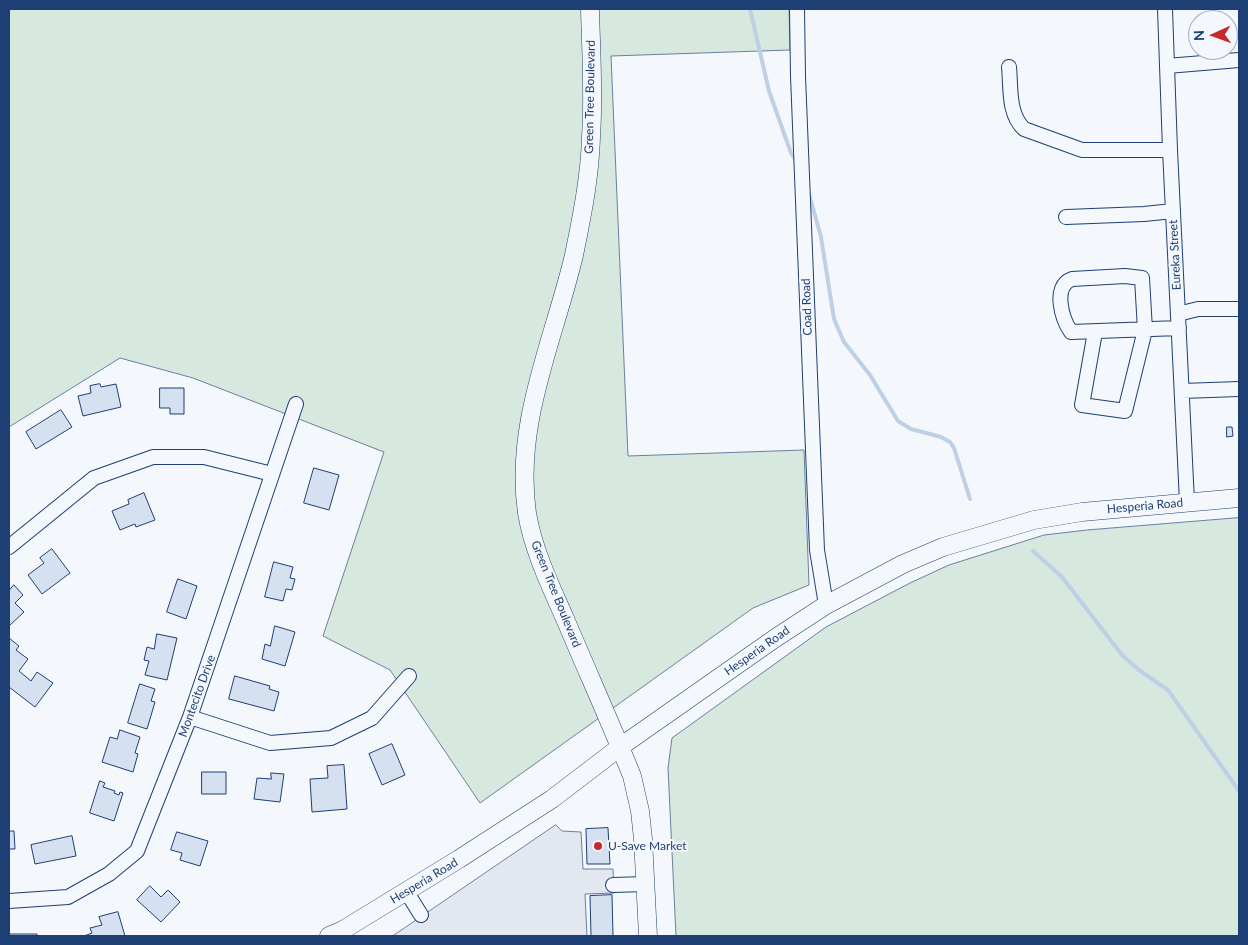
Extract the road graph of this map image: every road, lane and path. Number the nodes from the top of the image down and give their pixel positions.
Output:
1 (590, 9) edge
2 (797, 9) edge
3 (1165, 9) edge
4 (1239, 60) edge
5 (1009, 66) dead end
6 (1167, 66) junction
7 (1170, 150) junction
8 (1173, 211) junction
9 (1066, 217) dead end
10 (1239, 310) edge
11 (1178, 321) junction
12 (1144, 330) junction
13 (1095, 332) junction
14 (1239, 389) edge
15 (1182, 392) junction
16 (296, 404) dead end
17 (272, 474) junction
18 (1239, 498) edge
19 (1188, 502) junction
20 (9, 547) edge
21 (826, 606) junction
22 (409, 676) dead end
23 (190, 717) junction
24 (620, 748) junction
25 (646, 884) junction
26 (614, 885) dead end
27 (406, 892) junction
28 (9, 901) edge
29 (421, 915) dead end
30 (329, 936) edge
31 (648, 936) edge

1 - 24 main road, Green Tree Boulevard
2 - 21 street, Coad Road
3 - 6 street, Eureka Street
4 - 6 street
5 - 7 street
6 - 7 street, Eureka Street
7 - 8 street, Eureka Street
8 - 9 street
8 - 11 street, Eureka Street
10 - 11 street
11 - 12 street
11 - 15 street, Eureka Street
12 - 13 street
12 - 13 street
12 - 13 street
14 - 15 street
15 - 19 street, Eureka Street
16 - 17 street, Montecito Drive
17 - 20 street
17 - 23 street, Montecito Drive
18 - 19 main road, Hesperia Road
19 - 21 main road, Hesperia Road
21 - 24 main road, Hesperia Road
22 - 23 street
23 - 28 street, Montecito Drive
24 - 25 main road, Green Tree Boulevard
24 - 27 main road, Hesperia Road
25 - 26 street
25 - 31 main road, Green Tree Boulevard
27 - 29 street
27 - 30 main road, Hesperia Road

